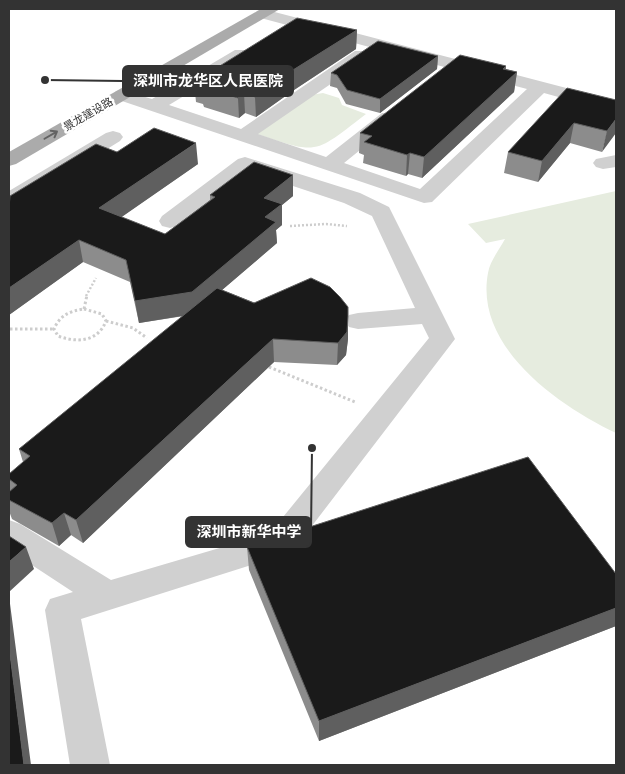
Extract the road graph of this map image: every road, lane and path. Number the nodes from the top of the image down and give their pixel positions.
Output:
1 (261, 10) edge
2 (295, 22) junction
3 (270, 37) edge
4 (377, 44) junction
5 (254, 46) edge
6 (456, 64) junction
7 (441, 76) edge
8 (540, 87) junction
9 (122, 95) junction
10 (154, 106) junction
11 (404, 106) edge
12 (616, 107) edge
13 (113, 136) dead end
14 (243, 136) junction
15 (9, 142) edge
16 (9, 160) edge
17 (329, 165) junction
18 (9, 200) edge
19 (170, 221) dead end
20 (290, 226) dead end
21 (390, 231) junction
22 (96, 278) dead end
23 (84, 309) junction
24 (431, 315) junction
25 (106, 321) junction
26 (358, 321) dead end
27 (54, 329) junction
28 (10, 330) dead end
29 (147, 338) dead end
30 (269, 367) dead end
31 (383, 414) junction
32 (9, 533) edge
33 (107, 596) junction
34 (90, 765) edge

1 - 2 street
1 - 9 main road, 景龙建设路
1 - 15 main road, 景龙建设路
2 - 3 street
2 - 4 street
4 - 6 street
4 - 14 street
5 - 10 street
6 - 7 street
6 - 8 street
8 - 12 street
8 - 17 street
9 - 10 street
16 -> 9 main road, 景龙建设路
10 - 14 street
11 - 17 street
13 - 18 street
14 - 17 street
19 - 21 street
20 - 21 path
21 - 24 street
22 - 23 path
23 - 25 path
23 - 27 path
24 - 26 street
24 - 31 street
25 - 27 path
25 - 29 path
27 - 28 path
30 - 31 path
31 - 33 street
32 - 33 street
33 - 34 street

